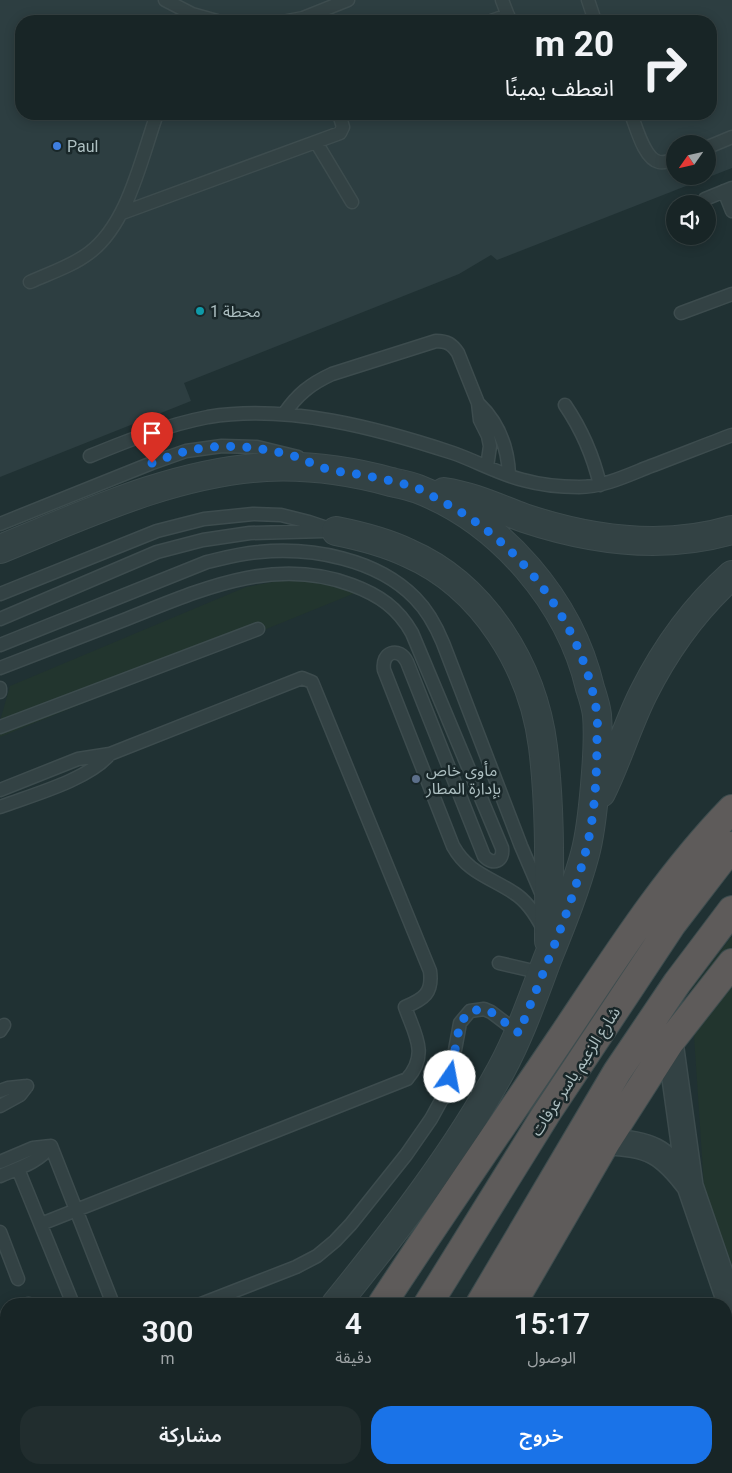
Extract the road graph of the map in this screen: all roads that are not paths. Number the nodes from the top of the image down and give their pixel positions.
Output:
1 (165, 0) edge
2 (348, 0) edge
3 (502, 0) edge
4 (588, 0) edge
5 (188, 15) edge
6 (313, 15) edge
7 (508, 15) edge
8 (593, 15) edge
9 (155, 120) edge
10 (341, 120) edge
11 (633, 120) edge
12 (732, 137) edge
13 (316, 142) junction
14 (716, 144) edge
15 (666, 161) edge
16 (728, 189) edge
17 (714, 195) edge
18 (352, 202) dead end
19 (732, 211) edge
20 (122, 213) junction
21 (30, 282) dead end
22 (732, 294) edge
23 (681, 313) dead end
24 (478, 403) junction
25 (565, 405) dead end
26 (284, 414) junction
27 (732, 435) edge
28 (90, 456) dead end
29 (487, 467) junction
30 (326, 469) junction
31 (509, 476) junction
32 (600, 485) junction
33 (418, 488) junction
34 (0, 524) edge
35 (732, 530) edge
36 (336, 531) junction
37 (0, 549) edge
38 (310, 553) junction
39 (308, 574) junction
40 (732, 575) edge
41 (0, 594) edge
42 (0, 619) edge
43 (258, 629) dead end
44 (0, 645) edge
45 (0, 668) edge
46 (0, 727) edge
47 (110, 754) junction
48 (0, 790) edge
49 (0, 807) edge
50 (732, 809) edge
51 (592, 813) junction
52 (732, 846) edge
53 (549, 909) junction
54 (732, 910) edge
55 (547, 957) junction
56 (500, 963) dead end
57 (732, 963) edge
58 (0, 1026) edge
59 (0, 1030) edge
60 (519, 1033) junction
61 (670, 1042) junction
62 (0, 1091) edge
63 (0, 1106) edge
64 (606, 1142) junction
65 (52, 1146) junction
66 (0, 1162) edge
67 (18, 1169) junction
68 (0, 1176) edge
69 (690, 1186) junction
70 (76, 1210) junction
71 (41, 1224) junction
72 (0, 1232) edge
73 (18, 1280) dead end
74 (72, 1298) edge
75 (111, 1298) edge
76 (226, 1298) edge
77 (341, 1298) edge
78 (386, 1298) edge
79 (432, 1298) edge
80 (484, 1298) edge
81 (515, 1298) edge
82 (729, 1298) edge

1 - 5 lane
2 - 6 lane
3 - 7 lane
4 - 8 lane
9 - 20 lane
10 - 13 lane
11 - 15 lane
12 - 14 lane
13 - 18 lane
13 - 20 lane
16 - 17 lane
16 - 19 lane
20 - 21 lane
22 - 23 lane
24 - 26 lane
24 - 29 lane
24 - 31 lane
25 - 32 lane
26 - 28 lane
26 - 29 lane
27 - 32 lane
29 - 31 lane
30 - 33 street
30 - 34 lane
30 - 37 street
31 - 32 lane
33 - 35 street
33 - 51 street
36 - 41 lane
36 - 42 lane
36 - 53 street
38 - 39 lane
38 - 44 lane
38 - 53 lane
39 - 45 lane
39 - 55 lane
40 - 51 street
43 - 46 lane
47 - 48 lane
47 - 49 lane
47 - 70 lane
50 - 78 highway
51 - 55 street
52 - 79 highway, شارع الزعيم ياسر عرفات
53 - 55 street
54 - 80 highway
55 - 56 lane
55 - 60 street
57 - 61 highway
58 - 59 lane
60 - 76 lane
60 - 77 street
61 - 64 highway
61 - 69 street
62 - 63 lane
64 - 69 street
64 - 81 highway
65 - 66 lane
65 - 67 lane
65 - 70 lane
67 - 68 lane
67 - 71 lane
69 - 82 street
70 - 71 lane
70 - 75 lane
71 - 74 lane
72 - 73 lane

